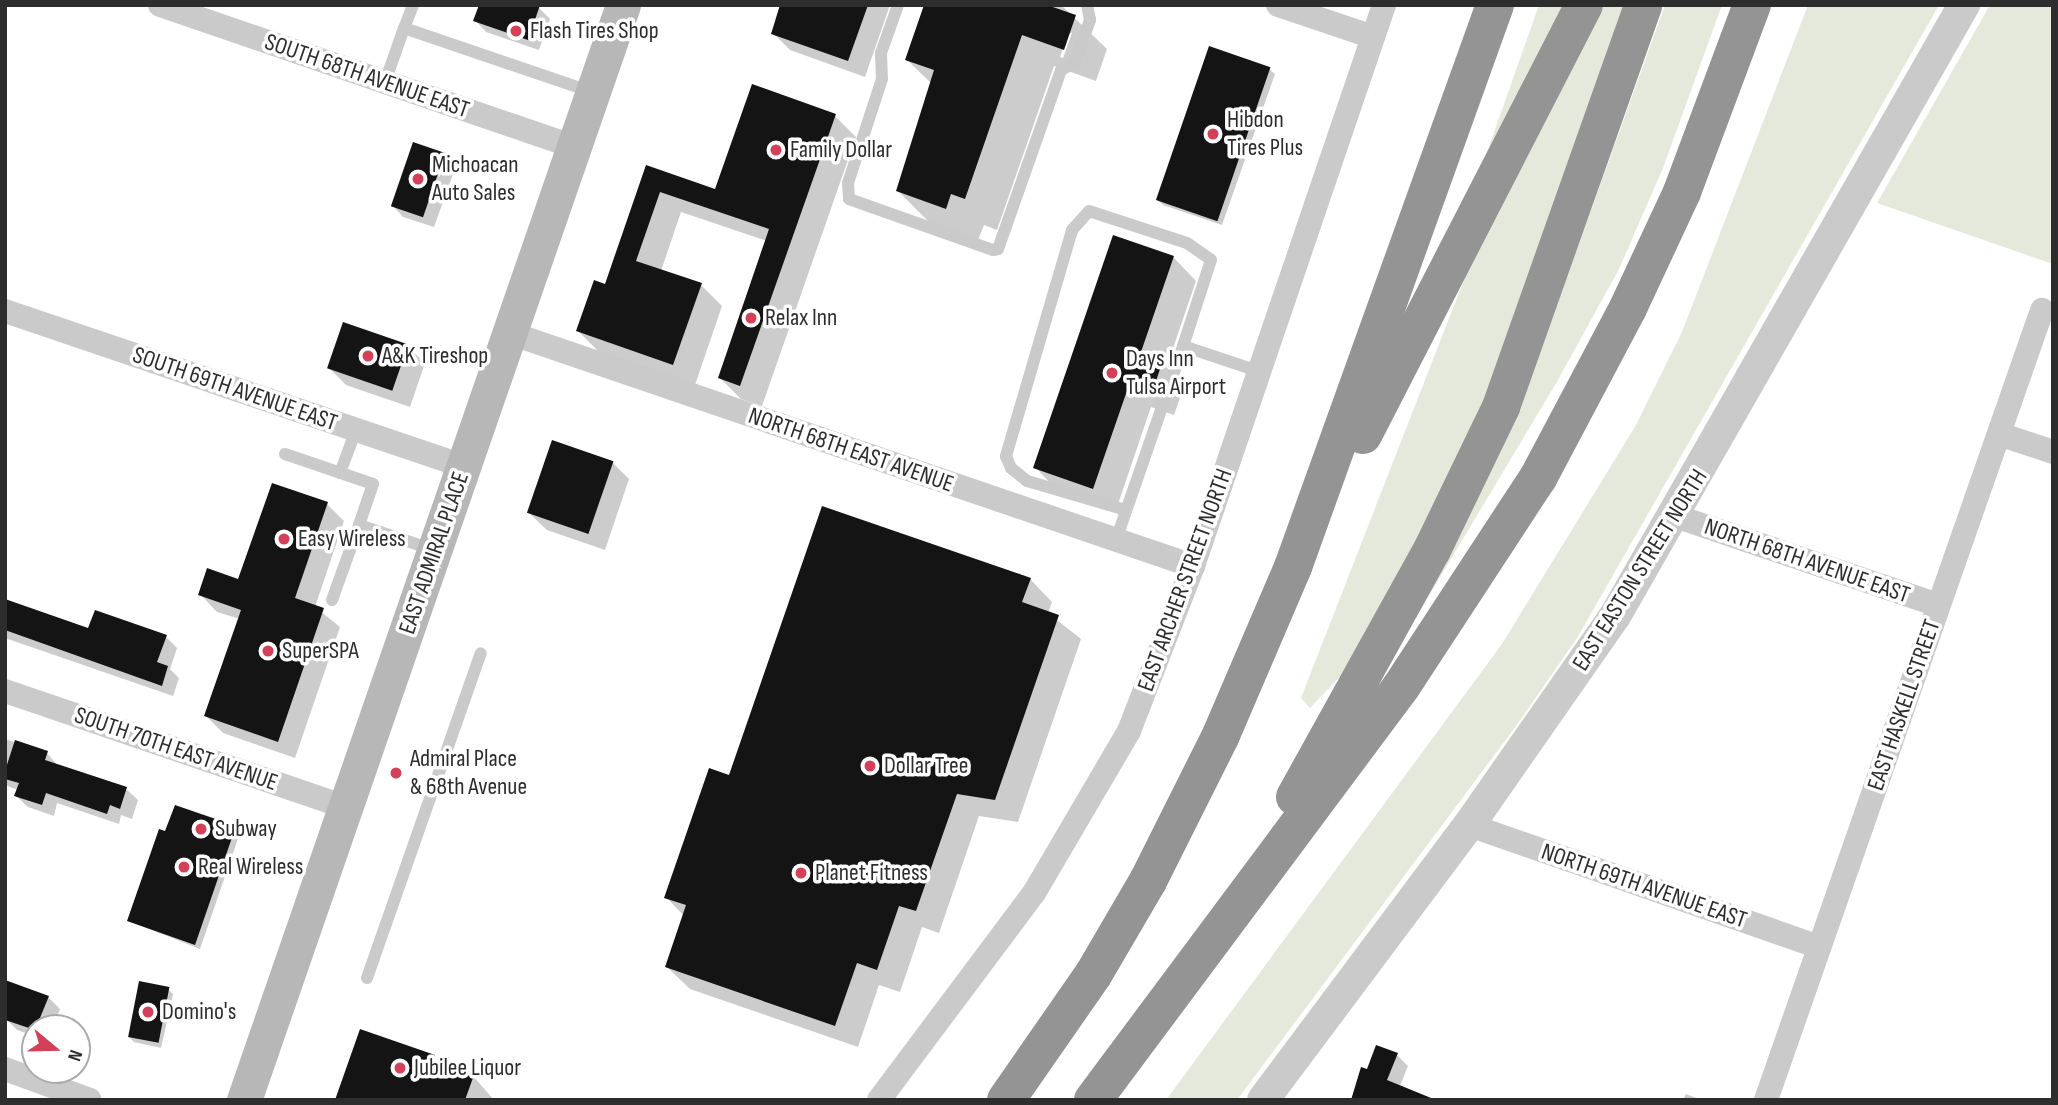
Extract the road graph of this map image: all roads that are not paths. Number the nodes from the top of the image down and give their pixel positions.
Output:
1 (160, 5) edge
2 (413, 5) edge
3 (898, 5) edge
4 (1087, 5) edge
5 (1278, 5) edge
6 (1384, 5) edge
7 (1495, 5) edge
8 (1584, 5) edge
9 (1643, 5) edge
10 (1752, 5) edge
11 (1964, 5) edge
12 (618, 8) edge
13 (404, 28) junction
14 (1373, 37) junction
15 (385, 82) junction
16 (593, 92) junction
17 (574, 147) junction
18 (2042, 310) dead end
19 (5, 311) edge
20 (510, 333) junction
21 (1182, 346) junction
22 (1258, 370) junction
23 (356, 430) junction
24 (1999, 434) junction
25 (2053, 452) edge
26 (285, 454) dead end
27 (464, 466) junction
28 (341, 473) junction
29 (1126, 510) junction
30 (1675, 516) junction
31 (359, 524) junction
32 (1116, 540) junction
33 (435, 550) junction
34 (1193, 566) junction
35 (1293, 567) junction
36 (332, 600) dead end
37 (1938, 605) junction
38 (481, 653) dead end
39 (5, 691) edge
40 (346, 807) junction
41 (1469, 825) junction
42 (1231, 916) junction
43 (1819, 947) junction
44 (367, 978) dead end
45 (5, 1069) edge
46 (90, 1100) edge
47 (244, 1100) edge
48 (879, 1100) edge
49 (1006, 1100) edge
50 (1093, 1100) edge
51 (1263, 1100) edge
52 (1766, 1100) edge

1 - 15 street, SOUTH 68TH AVENUE EAST
2 - 13 lane
3 - 4 lane
5 - 14 street
6 - 14 street, EAST ARCHER STREET NORTH
7 - 35 highway
8 - 35 highway
9 - 42 highway
10 - 42 highway
11 - 30 street, EAST EASTON STREET NORTH
12 - 16 main road, EAST ADMIRAL PLACE
13 - 15 lane
13 - 16 lane
14 - 22 street, EAST ARCHER STREET NORTH
15 - 17 street, SOUTH 68TH AVENUE EAST
16 - 17 main road, EAST ADMIRAL PLACE
17 - 20 main road, EAST ADMIRAL PLACE
18 - 24 street, EAST HASKELL STREET
19 - 23 street, SOUTH 69TH AVENUE EAST
20 - 27 main road, EAST ADMIRAL PLACE
20 - 32 street, NORTH 68TH EAST AVENUE
21 - 22 lane
21 - 29 lane
21 - 29 lane
22 - 34 street, EAST ARCHER STREET NORTH
23 - 27 street, SOUTH 69TH AVENUE EAST
23 - 28 lane
24 - 25 street
24 - 37 street, EAST HASKELL STREET
26 - 28 lane
27 - 33 main road, EAST ADMIRAL PLACE
28 - 31 lane
29 - 32 lane
30 - 37 street, NORTH 68TH AVENUE EAST
30 - 41 street, EAST EASTON STREET NORTH
31 - 33 lane
31 - 36 lane
32 - 34 street, NORTH 68TH EAST AVENUE
33 - 40 main road, EAST ADMIRAL PLACE
34 - 48 street, EAST ARCHER STREET NORTH
35 - 49 highway
37 - 43 street, EAST HASKELL STREET
38 - 44 lane
39 - 40 street, SOUTH 70TH EAST AVENUE
40 - 47 main road, EAST ADMIRAL PLACE
41 - 43 street, NORTH 69TH AVENUE EAST
41 - 51 street, EAST EASTON STREET NORTH
42 - 50 highway
43 - 52 street, EAST HASKELL STREET
45 - 46 street

